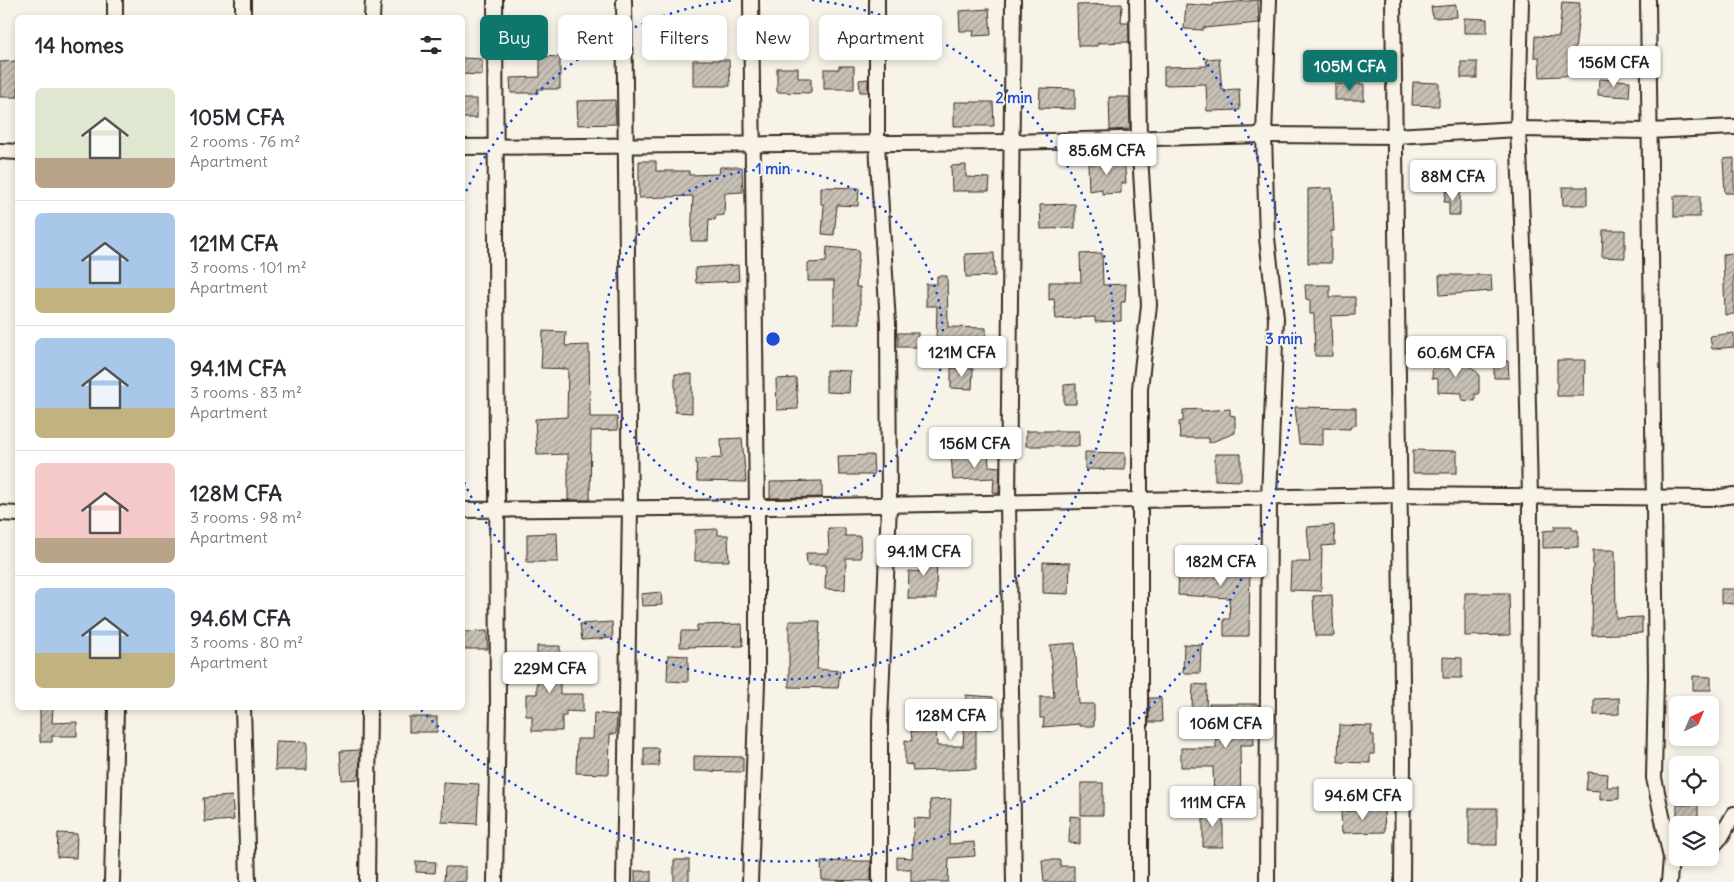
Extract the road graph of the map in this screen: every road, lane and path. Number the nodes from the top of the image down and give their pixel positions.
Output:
1 (114, 0) edge
2 (243, 0) edge
3 (373, 0) edge
4 (495, 0) edge
5 (624, 0) edge
6 (751, 0) edge
7 (877, 0) edge
8 (1013, 0) edge
9 (1137, 0) edge
10 (1269, 0) edge
11 (1393, 0) edge
12 (1521, 0) edge
13 (1648, 0) edge
14 (115, 15) edge
15 (243, 15) edge
16 (372, 15) edge
17 (1734, 127) edge
18 (1518, 129) junction
19 (1650, 131) junction
20 (1264, 135) junction
21 (1395, 136) junction
22 (1139, 138) junction
23 (1011, 142) junction
24 (877, 144) junction
25 (626, 145) junction
26 (755, 145) junction
27 (494, 146) junction
28 (465, 147) edge
29 (0, 151) edge
30 (15, 152) edge
31 (1398, 495) junction
32 (1734, 495) edge
33 (1268, 498) junction
34 (1530, 498) junction
35 (1653, 498) junction
36 (1141, 500) junction
37 (1008, 502) junction
38 (889, 505) junction
39 (757, 507) junction
40 (630, 508) junction
41 (497, 509) junction
42 (465, 510) edge
43 (0, 513) edge
44 (15, 514) edge
45 (116, 710) edge
46 (243, 710) edge
47 (368, 710) edge
48 (1734, 814) edge
49 (1669, 835) edge
50 (1719, 839) edge
51 (1673, 866) edge
52 (112, 882) edge
53 (248, 882) edge
54 (367, 882) edge
55 (495, 882) edge
56 (624, 882) edge
57 (750, 882) edge
58 (880, 882) edge
59 (1014, 882) edge
60 (1140, 882) edge
61 (1267, 882) edge
62 (1402, 882) edge
63 (1530, 882) edge
64 (1669, 882) edge

1 - 14 street
2 - 15 street
3 - 16 street
4 - 27 street
5 - 25 street
6 - 26 street
7 - 24 street
8 - 23 street
9 - 22 street
10 - 20 street
11 - 21 street
12 - 18 street
13 - 19 street
17 - 19 street
18 - 19 street
18 - 21 street
18 - 34 street
19 - 35 street
20 - 21 street
20 - 22 street
20 - 33 street
21 - 31 street
22 - 23 street
22 - 36 street
23 - 24 street
23 - 37 street
24 - 26 street
24 - 38 street
25 - 26 street
25 - 27 street
25 - 40 street
26 - 39 street
27 - 28 street
27 - 41 street
29 - 30 street
31 - 33 street
31 - 34 street
31 - 62 street
32 - 35 street
33 - 36 street
33 - 61 street
34 - 35 street
34 - 63 street
35 - 49 street
36 - 37 street
36 - 60 street
37 - 38 street
37 - 59 street
38 - 39 street
38 - 58 street
39 - 40 street
39 - 57 street
40 - 41 street
40 - 56 street
41 - 42 street
41 - 55 street
43 - 44 street
45 - 52 street
46 - 53 street
47 - 54 street
48 - 50 street
51 - 64 street

